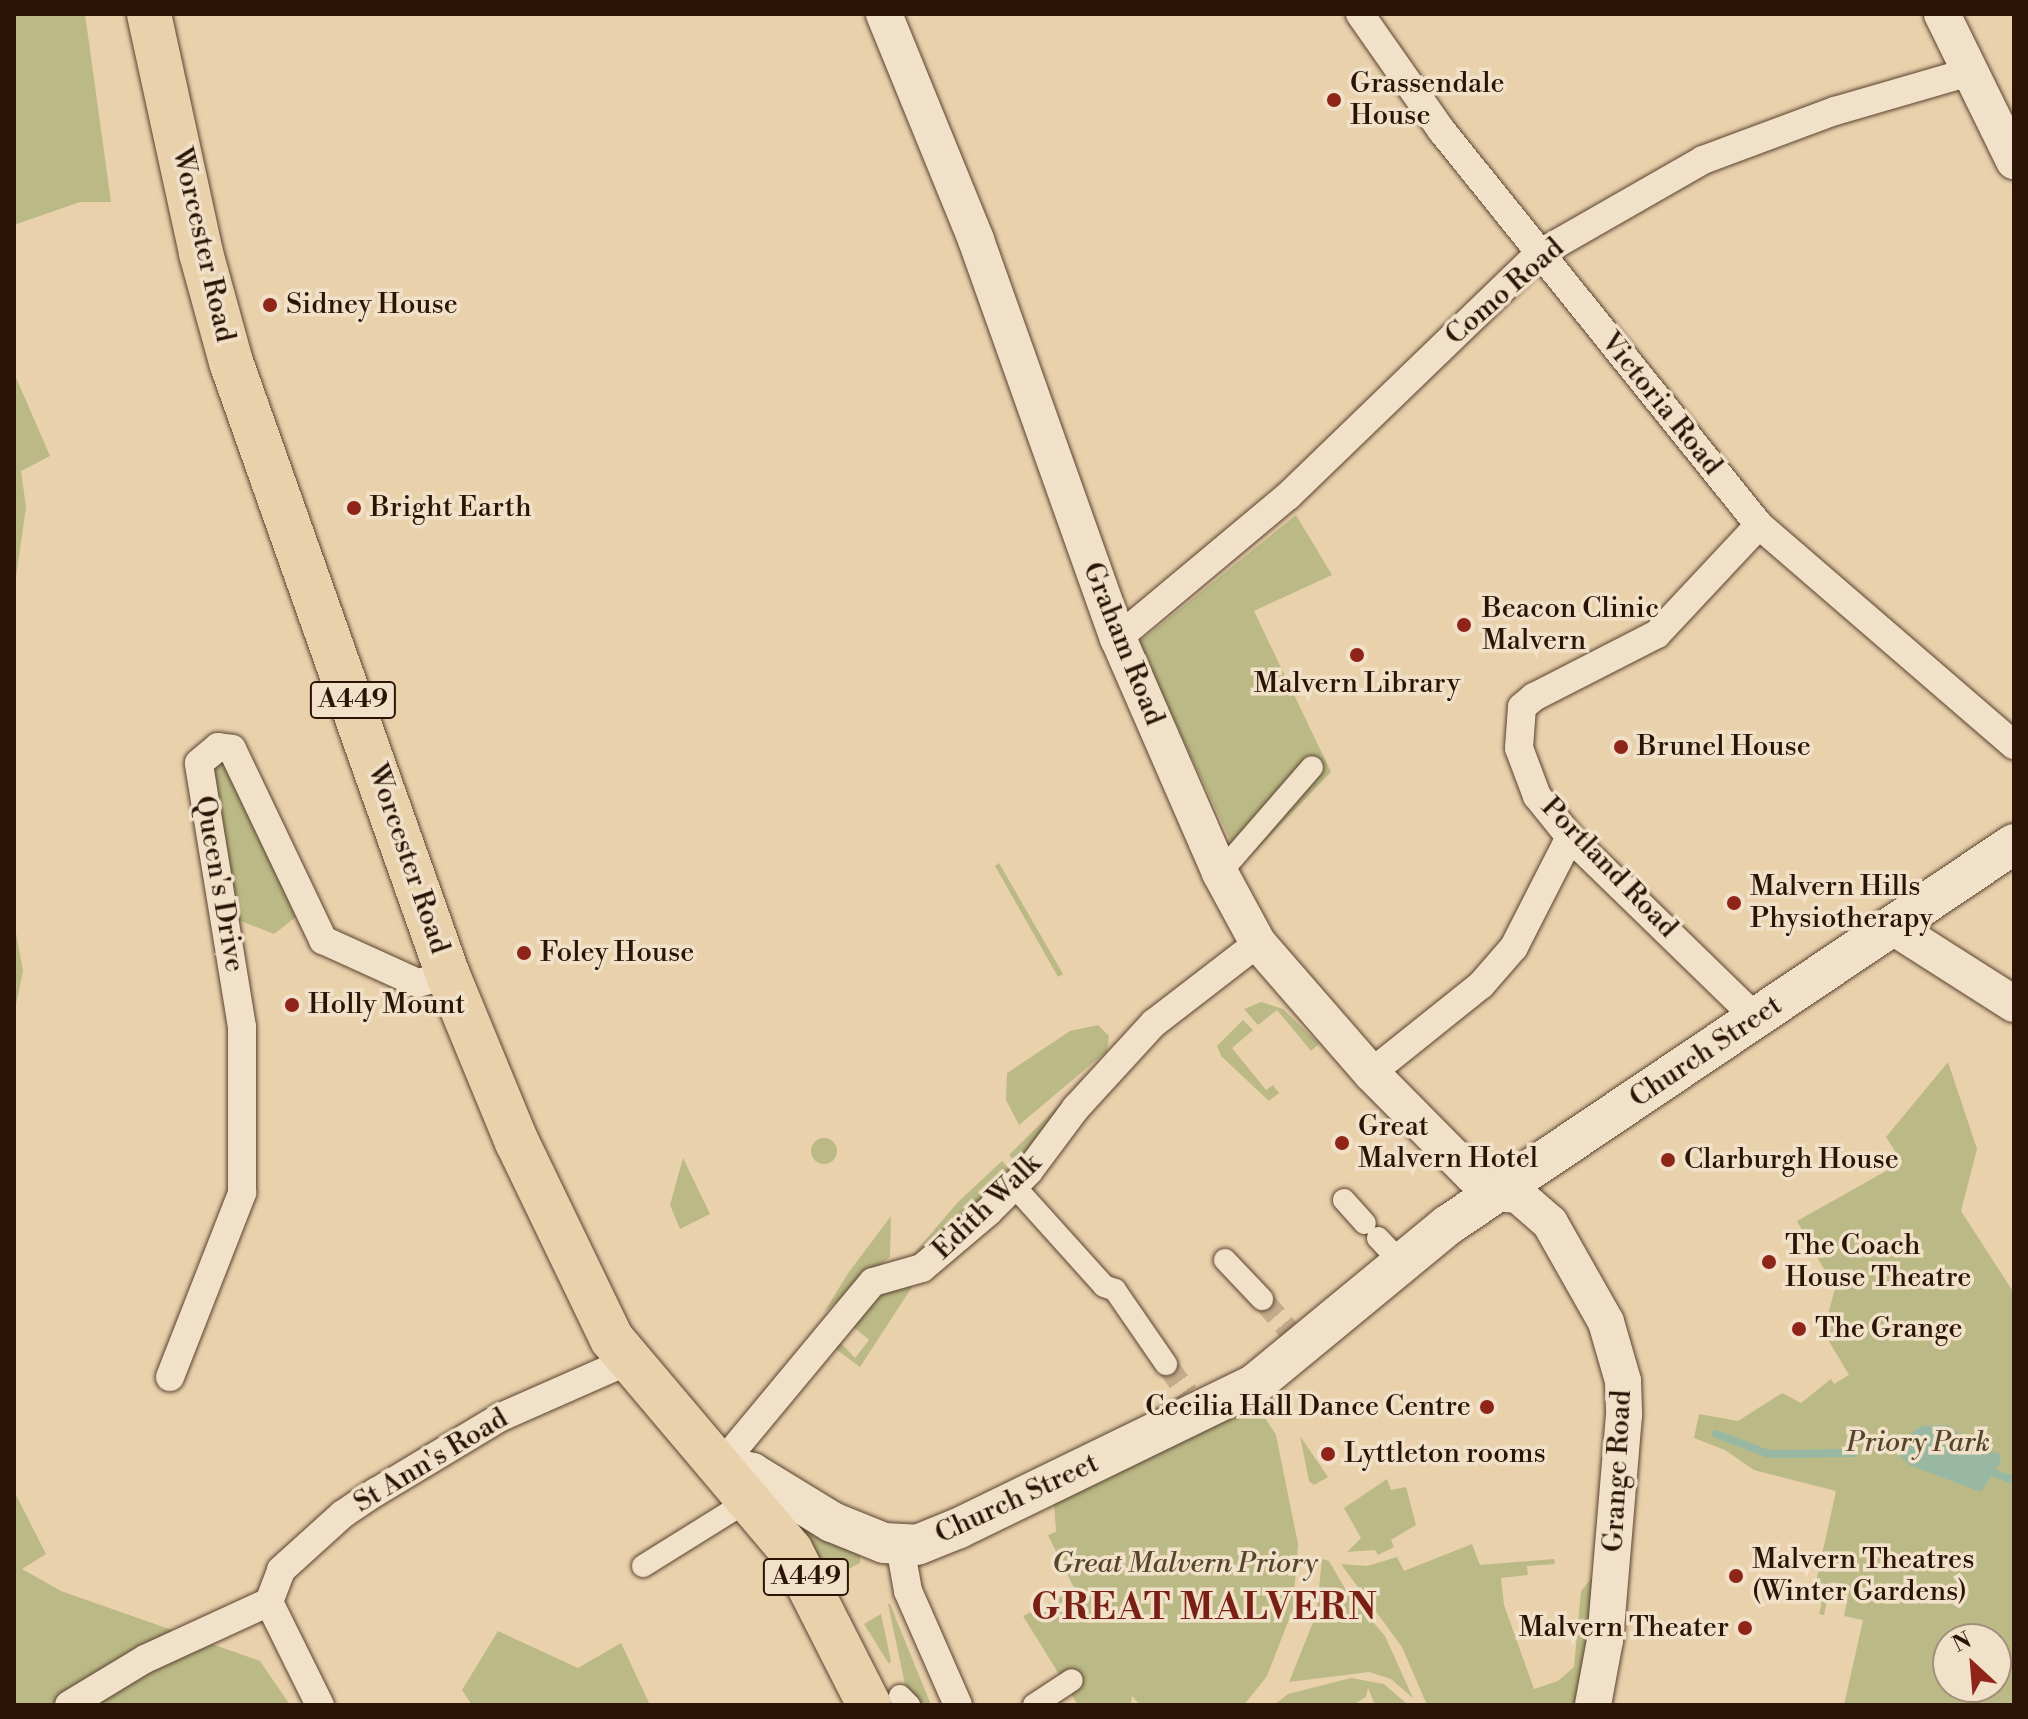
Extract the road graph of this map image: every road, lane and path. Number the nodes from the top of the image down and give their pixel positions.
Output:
1 (149, 14) edge
2 (884, 14) edge
3 (1360, 14) edge
4 (1942, 14) edge
5 (1969, 72) junction
6 (2014, 161) edge
7 (1539, 254) junction
8 (1759, 525) junction
9 (1118, 638) junction
10 (2014, 745) edge
11 (1312, 767) dead end
12 (1570, 837) junction
13 (2014, 844) edge
14 (1220, 873) junction
15 (1893, 927) junction
16 (1258, 943) junction
17 (448, 975) junction
18 (2014, 1004) edge
19 (1756, 1018) junction
20 (1371, 1073) junction
21 (1015, 1187) junction
22 (1495, 1193) junction
23 (1344, 1200) dead end
24 (1381, 1241) junction
25 (1225, 1260) dead end
26 (1262, 1299) tunnel mouth
27 (628, 1361) junction
28 (1166, 1364) tunnel mouth
29 (170, 1377) dead end
30 (720, 1466) junction
31 (749, 1500) junction
32 (900, 1546) junction
33 (643, 1566) dead end
34 (260, 1606) junction
35 (1072, 1680) dead end
36 (893, 1702) edge
37 (69, 1705) edge
38 (320, 1705) edge
39 (958, 1705) edge
40 (1034, 1705) edge
41 (1593, 1705) edge

1 - 17 highway, Worcester Road / A449
2 - 9 street, Graham Road
3 - 7 street, Victoria Road
4 - 5 street
5 - 6 street
5 - 7 street, Como Road
7 - 8 street, Victoria Road
7 - 9 street, Como Road
8 - 10 street, Victoria Road
8 - 12 street, Portland Road
9 - 14 street, Graham Road
11 - 14 street
12 - 19 street, Portland Road
12 - 20 street
13 - 15 main road, Church Street
14 - 16 street, Graham Road
15 - 18 street
15 - 19 main road, Church Street
16 - 20 street, Graham Road
16 - 21 street, Edith Walk
17 - 27 highway, Worcester Road / A449
17 - 29 street, Queen's Drive
19 - 22 main road, Church Street
20 - 22 street, Graham Road
21 - 28 street
21 - 30 street, Edith Walk
22 - 24 main road, Church Street
22 - 41 street, Grange Road
23 - 24 street
24 - 32 main road, Church Street
25 - 26 street
27 - 30 highway, A449
27 - 34 street, St Ann's Road
30 - 31 highway, A449
30 - 32 main road, Church Street
31 - 33 street
31 - 36 highway, A449
32 - 39 street
34 - 37 street
34 - 38 street
35 - 40 street

